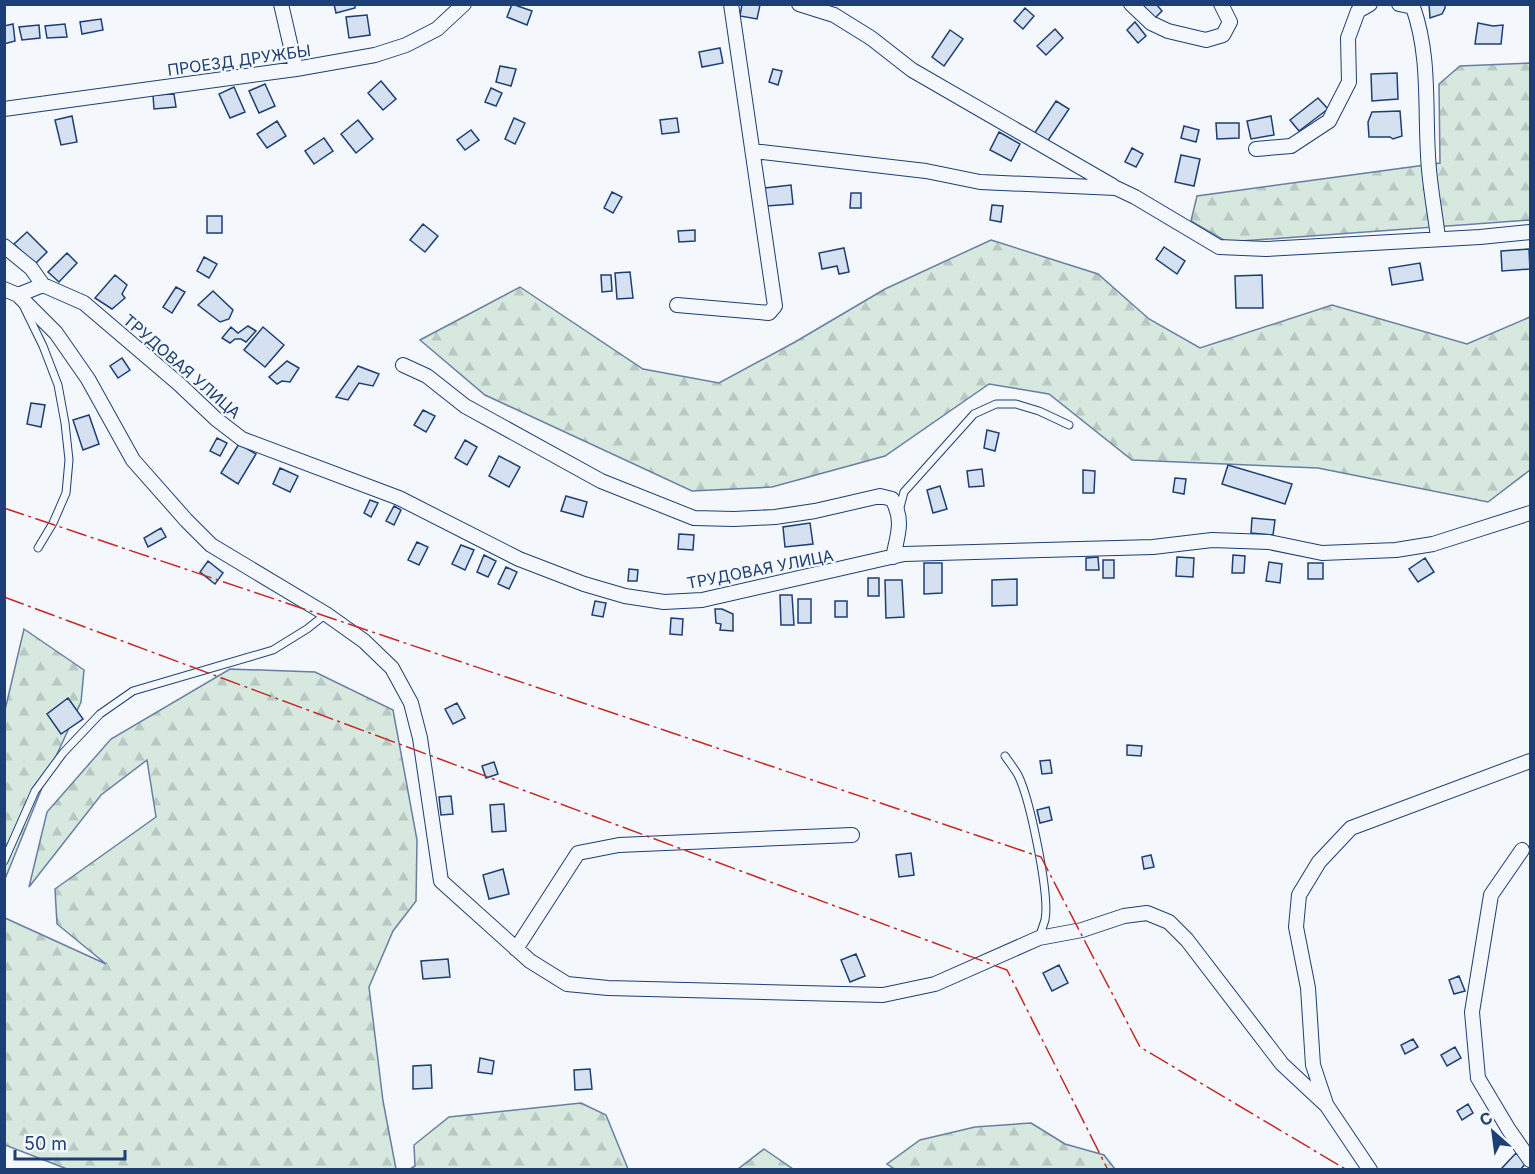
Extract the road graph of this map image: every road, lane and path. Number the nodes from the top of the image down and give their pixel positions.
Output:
1 (281, 4) edge
2 (464, 4) edge
3 (731, 4) edge
4 (799, 4) edge
5 (1131, 4) edge
6 (1221, 4) edge
7 (1370, 4) edge
8 (1399, 4) edge
9 (296, 69) junction
10 (4, 109) edge
11 (1256, 149) dead end
12 (753, 151) junction
13 (1116, 188) junction
14 (1530, 232) edge
15 (1438, 238) junction
16 (4, 246) edge
17 (43, 285) junction
18 (11, 292) edge
19 (677, 305) dead end
20 (403, 365) dead end
21 (1069, 425) dead end
22 (899, 511) junction
23 (1530, 513) edge
24 (38, 548) dead end
25 (893, 557) junction
26 (326, 614) junction
27 (1005, 756) dead end
28 (1530, 761) edge
29 (852, 835) dead end
30 (1522, 850) dead end
31 (4, 861) edge
32 (1039, 938) junction
33 (516, 949) junction
34 (1327, 1106) junction
35 (1530, 1160) edge
36 (1370, 1170) edge

1 - 9 street
2 - 9 street, ПРОЕЗД ДРУЖБЫ
3 - 12 street
4 - 13 street
5 - 6 street
7 - 11 street
8 - 15 street
9 - 10 street, ПРОЕЗД ДРУЖБЫ
12 - 13 street
12 - 19 street
13 - 15 street
14 - 15 street
16 - 17 street
17 - 18 street
17 - 25 street, ТРУДОВАЯ УЛИЦА
18 - 24 lane
18 - 26 street
20 - 22 street
21 - 22 lane
22 - 25 street
23 - 25 street, ТРУДОВАЯ УЛИЦА
26 - 31 lane
26 - 33 street
27 - 32 lane
28 - 34 street
29 - 33 street
30 - 35 street
32 - 33 street
32 - 34 street
34 - 36 street

